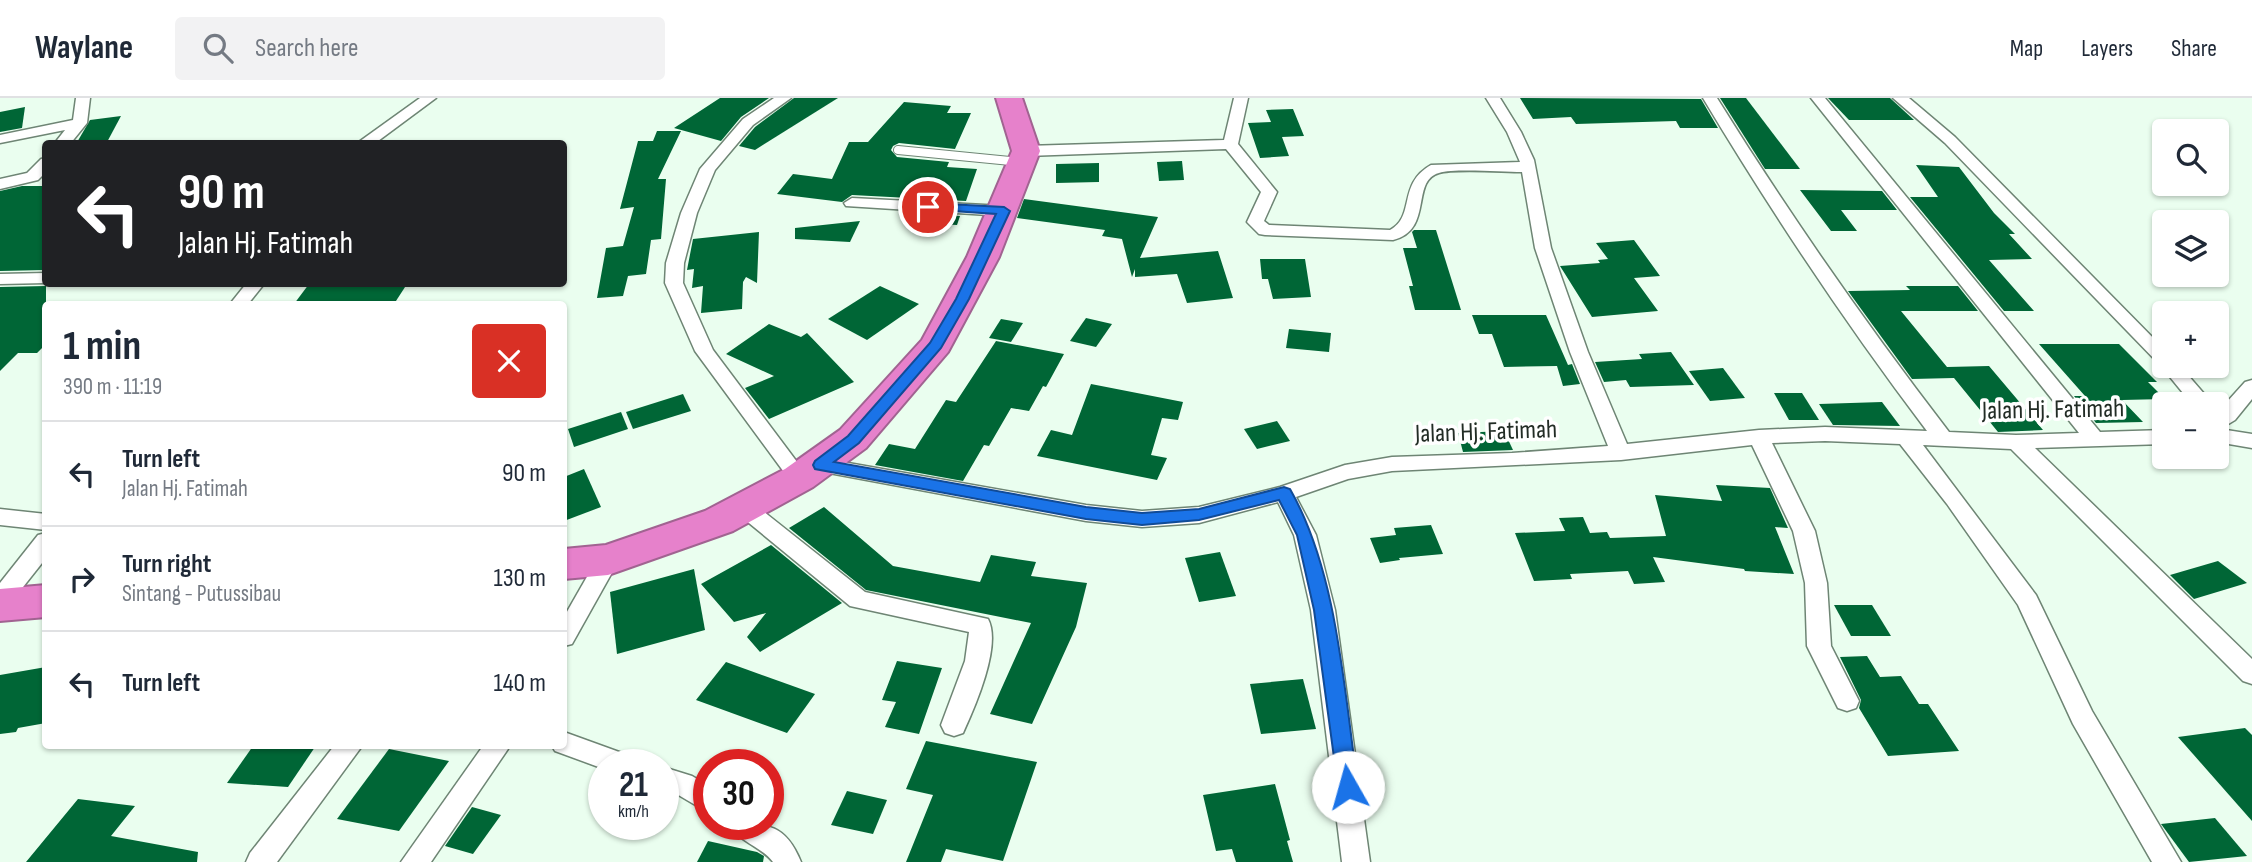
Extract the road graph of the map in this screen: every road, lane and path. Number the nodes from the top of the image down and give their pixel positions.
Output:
1 (83, 98) edge
2 (429, 98) edge
3 (784, 98) edge
4 (1009, 98) edge
5 (1241, 98) edge
6 (1493, 98) edge
7 (1710, 98) edge
8 (1818, 98) edge
9 (1900, 98) edge
10 (80, 123) junction
11 (0, 139) edge
12 (65, 140) edge
13 (369, 140) edge
14 (1230, 144) junction
15 (898, 150) dead end
16 (1025, 157) junction
17 (42, 166) edge
18 (1528, 167) junction
19 (0, 184) edge
20 (852, 203) dead end
21 (1004, 211) junction
22 (42, 278) edge
23 (0, 279) edge
24 (253, 287) edge
25 (241, 301) edge
26 (2152, 348) edge
27 (2180, 378) edge
28 (2252, 386) edge
29 (2192, 392) edge
30 (2229, 415) edge
31 (2229, 434) edge
32 (1905, 436) junction
33 (1759, 437) junction
34 (1942, 437) junction
35 (2152, 437) edge
36 (2095, 438) junction
37 (2252, 441) edge
38 (2016, 442) junction
39 (1622, 453) junction
40 (810, 472) junction
41 (1284, 493) junction
42 (746, 509) junction
43 (0, 517) edge
44 (42, 522) edge
45 (42, 546) edge
46 (608, 560) junction
47 (567, 564) edge
48 (42, 601) edge
49 (0, 603) edge
50 (567, 632) edge
51 (2252, 674) edge
52 (1847, 701) dead end
53 (954, 725) dead end
54 (567, 744) edge
55 (347, 749) edge
56 (495, 749) edge
57 (588, 752) edge
58 (768, 840) edge
59 (260, 862) edge
60 (415, 862) edge
61 (787, 862) edge
62 (1356, 862) edge
63 (2167, 862) edge

1 - 10 street
2 - 13 street
3 - 40 street
4 - 16 highway
5 - 14 street
6 - 18 street
7 - 34 street
8 - 36 street
9 - 26 street
10 - 11 street
10 - 12 street
14 - 16 street
14 - 18 street
15 - 16 lane
16 - 21 highway
17 - 19 street
18 - 39 street
20 - 21 street
21 - 40 highway
22 - 23 street
24 - 25 street
27 - 29 street
28 - 30 street
31 - 37 street
32 - 33 street, Jalan Hj. Fatimah
32 - 34 street, Jalan Hj. Fatimah
32 - 63 street
33 - 39 street, Jalan Hj. Fatimah
33 - 52 street
34 - 38 street, Jalan Hj. Fatimah
35 - 36 street, Jalan Hj. Fatimah
36 - 38 street, Jalan Hj. Fatimah
38 - 51 street
39 - 41 street, Jalan Hj. Fatimah
40 - 41 street, Jalan Hj. Fatimah
40 - 42 highway
41 - 62 street
42 - 46 highway
42 - 53 street
43 - 44 street
45 - 49 street
46 - 47 highway
46 - 50 street
48 - 49 highway
54 - 57 street
55 - 59 street
56 - 60 street
58 - 61 street

